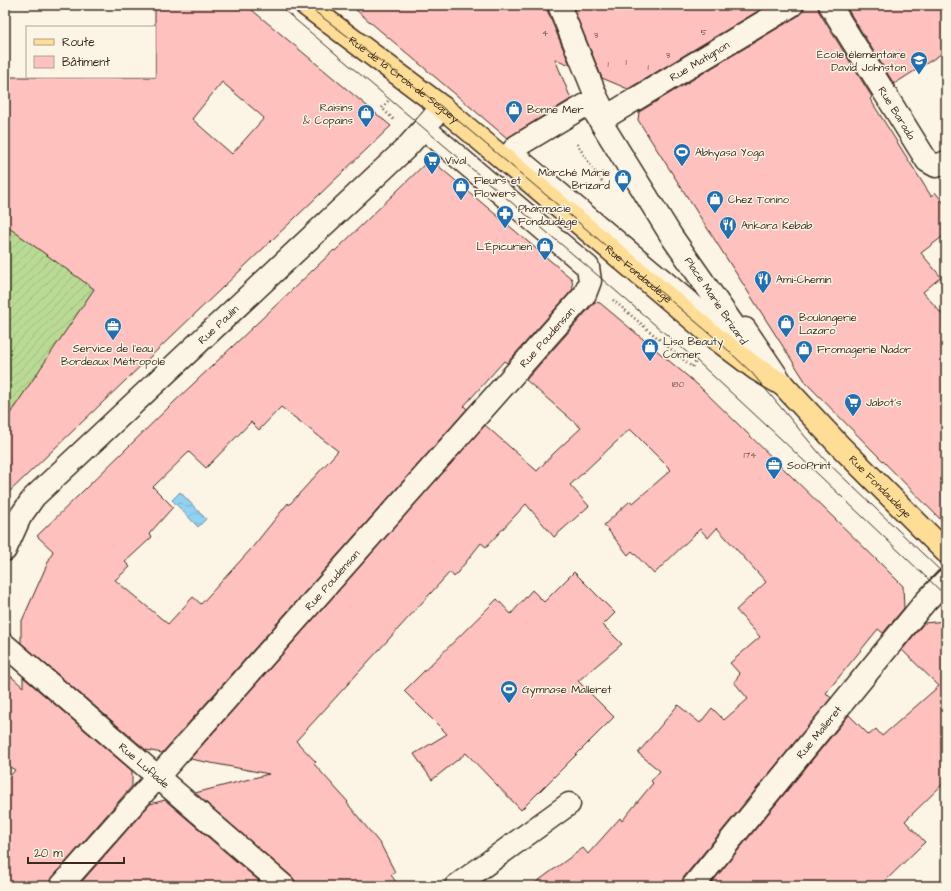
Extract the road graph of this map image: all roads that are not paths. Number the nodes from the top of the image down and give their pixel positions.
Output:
1 (306, 5) edge
2 (559, 5) edge
3 (792, 5) edge
4 (830, 5) edge
5 (442, 107) junction
6 (603, 119) junction
7 (424, 128) junction
8 (500, 155) joint
9 (946, 162) edge
10 (783, 385) junction
11 (5, 550) edge
12 (946, 552) edge
13 (946, 580) edge
14 (5, 645) edge
15 (158, 777) junction
16 (569, 804) dead end
17 (61, 886) edge
18 (284, 886) edge
19 (456, 886) edge
20 (693, 886) edge

1 - 5 main road, Rue de la Croix de Seguey
2 - 6 street
3 - 6 street, Rue Matignon
4 - 9 street, Rue Barada
5 - 7 street, Rue Paulin
5 - 8 main road, Rue de la Croix de Seguey
6 - 6 street, Place Marie Brizard
6 - 10 street, Rue Fondaudège
7 - 11 street, Rue Paulin
7 - 15 street, Rue Poudensan
8 - 10 main road, Rue Fondaudège
10 - 12 main road, Rue Fondaudège
13 - 20 street, Rue Malleret
14 - 15 street, Rue Luflade
15 - 17 street, Rue Poudensan
15 - 18 street, Rue Luflade
16 - 19 street

